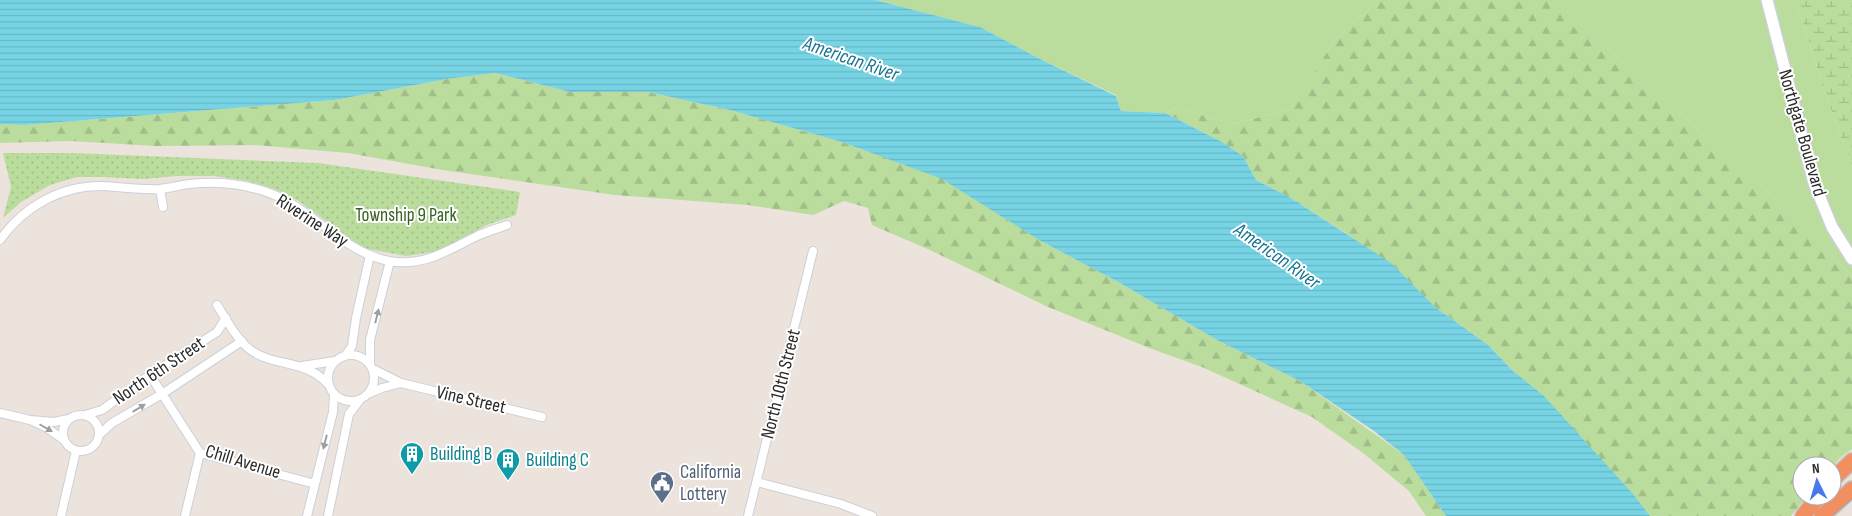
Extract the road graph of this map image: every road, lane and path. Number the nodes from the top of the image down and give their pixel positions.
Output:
1 (1766, 0) edge
2 (160, 189) junction
3 (163, 207) dead end
4 (507, 225) dead end
5 (2, 237) edge
6 (813, 251) dead end
7 (370, 255) junction
8 (1852, 259) edge
9 (390, 261) junction
10 (217, 305) dead end
11 (226, 318) junction
12 (242, 341) junction
13 (345, 356) junction
14 (335, 361) junction
15 (302, 366) junction
16 (371, 366) junction
17 (150, 375) junction
18 (401, 383) junction
19 (328, 384) junction
20 (369, 393) junction
21 (162, 394) junction
22 (334, 394) junction
23 (359, 401) junction
24 (0, 413) edge
25 (85, 415) junction
26 (542, 416) dead end
27 (69, 419) junction
28 (30, 420) junction
29 (99, 435) junction
30 (64, 440) junction
31 (76, 451) junction
32 (200, 453) junction
33 (1852, 461) edge
34 (1842, 470) edge
35 (757, 482) junction
36 (315, 484) junction
37 (1852, 490) edge
38 (1811, 506) edge
39 (61, 516) edge
40 (185, 516) edge
41 (307, 516) edge
42 (328, 516) edge
43 (748, 516) edge
44 (872, 516) edge
45 (1803, 516) edge
46 (1822, 516) edge

1 - 8 main road, Northgate Boulevard
2 - 3 street
2 - 5 street, Riverine Way
2 - 7 street, Riverine Way
4 - 9 street, Riverine Way
6 - 35 street, North 10th Street
7 - 9 street, Riverine Way
7 - 13 street
16 -> 9 street
10 - 11 street
11 - 12 street
11 - 17 street, North 6th Street
12 - 15 street
12 - 21 street, North 6th Street
13 - 14 street
13 - 16 street
14 - 15 street
14 - 19 street
15 - 19 street
16 - 18 street, Vine Street
16 - 20 street
17 - 21 street, Chill Avenue
17 - 25 street, North 6th Street
18 - 20 street, Vine Street
18 - 26 street, Vine Street
19 - 22 street
20 - 23 street
29 -> 21 street, North 6th Street
21 - 32 street, Chill Avenue
22 - 23 street
22 -> 36 street
23 - 42 street
24 - 28 street
25 - 27 street
25 - 29 street
27 - 28 street
27 - 30 street
28 -> 30 street
29 - 31 street
30 - 31 street
31 - 39 street
32 - 36 street, Chill Avenue
32 - 40 street
33 - 34 highway
35 - 43 street, North 10th Street
35 - 44 street
36 - 41 street
37 - 46 highway
38 - 45 highway

